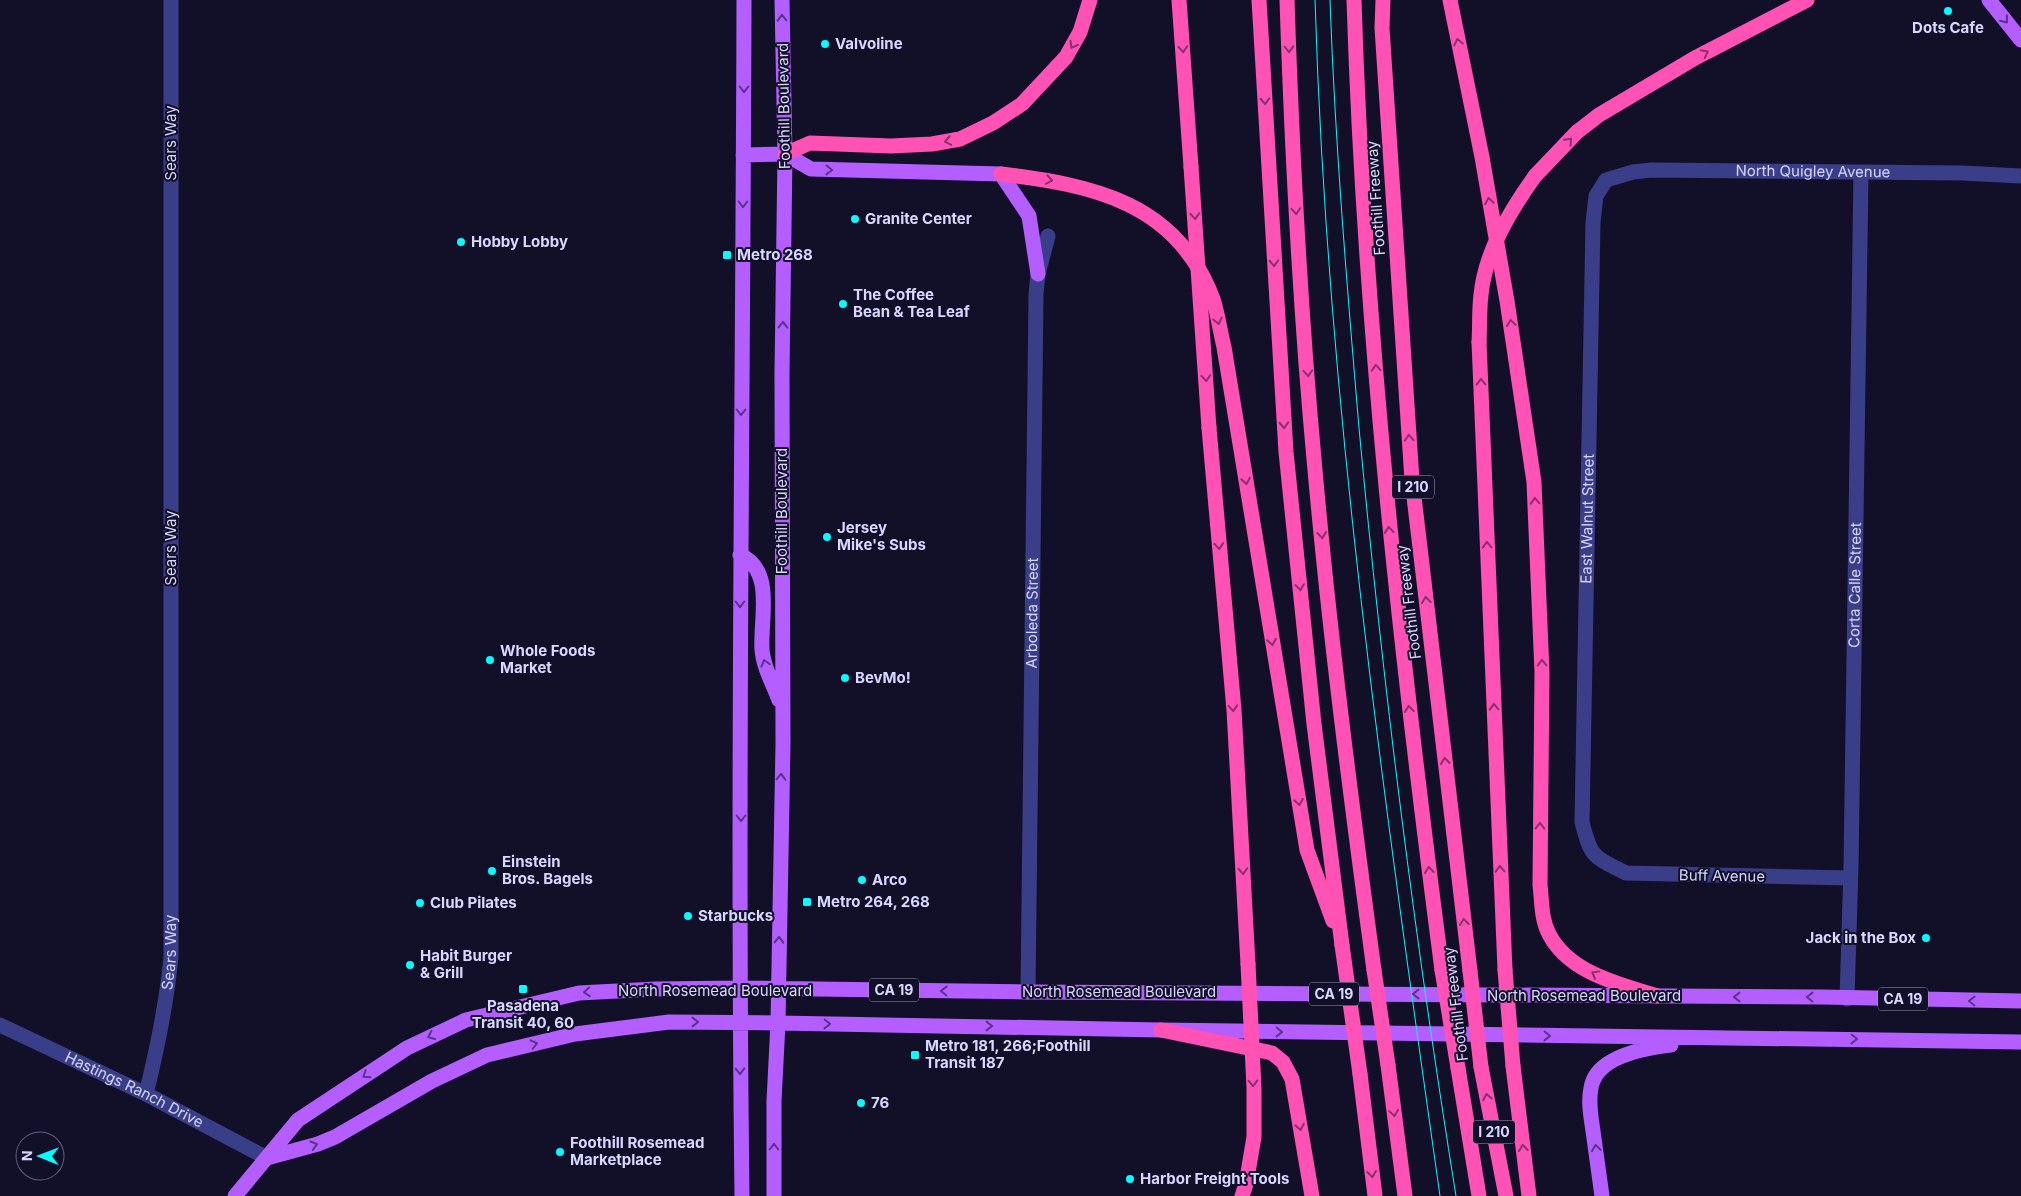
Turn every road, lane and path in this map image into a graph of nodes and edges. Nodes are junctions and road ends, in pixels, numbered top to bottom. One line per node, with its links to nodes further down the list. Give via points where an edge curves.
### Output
1 (172, 0): 39 (street, Sears Way, via 171,958 166,1005)
2 (744, 0): 15 (main road, one-way to 15)
3 (782, 0): 14 (main road, Foothill Boulevard, one-way to 3)
4 (1090, 0): 14 (highway, one-way to 14, via 1080,32 1066,57 1022,104 993,123 960,139 932,144 810,143)
5 (1179, 0): 41 (highway, one-way to 41, bridge, via 1209,428 1234,710 1248,964 1254,1137)
6 (1259, 0): 26 (highway, one-way to 26, via 1286,452 1314,724)
7 (1287, 0): 47 (highway, one-way to 47, bridge, via 1292,148 1314,459 1351,803)
8 (1354, 0): 48 (highway, one-way to 8, bridge, via 1442,970 1390,544 1357,95)
9 (1382, 0): 49 (highway, Foothill Freeway / I 210, one-way to 9, bridge, via 1481,1067 1412,480)
10 (1450, 0): 30 (highway, one-way to 10, via 1609,982 1574,963 1548,934 1542,912 1542,672 1534,482 1482,157)
11 (1807, 0): 50 (highway, one-way to 11, bridge, via 1505,970 1479,342 1481,294 1493,248 1517,202 1535,176 1577,132 1599,115 1695,58)
12 (1989, 0): 13 (main road, one-way to 13)
13 (2021, 40)
14 (785, 154): 15 (main road); 17 (main road, one-way to 17, via 811,169); 23 (main road, Foothill Boulevard, one-way to 14)
15 (743, 155): 22 (main road, one-way to 22)
16 (1861, 173): 18 (street, North Quigley Avenue); 19 (street, North Quigley Avenue, via 1652,170); 25 (street, Corta Calle Street)
17 (1001, 174): 21 (main road, via 1029,216); 26 (highway, one-way to 26, via 1089,188 1143,212 1179,240 1213,299 1227,366 1307,850)
18 (2021, 176)
19 (1606, 180): 24 (street, East Walnut Street, via 1596,196 1593,222 1582,812 1588,846)
20 (1048, 236): 21 (street, Arboleda Street)
21 (1038, 274): 29 (street, Arboleda Street)
22 (740, 555): 23 (main road, one-way to 22, via 762,650 759,571 750,560); 27 (main road, one-way to 27)
23 (782, 708): 28 (main road, Foothill Boulevard, one-way to 23)
24 (1597, 858): 25 (street, Buff Avenue, via 1626,873)
25 (1850, 878): 31 (street, Corta Calle Street)
26 (1342, 945): 46 (highway, one-way to 46, bridge)
27 (740, 988): 28 (main road, North Rosemead Boulevard / CA 19); 33 (main road); 40 (main road, North Rosemead Boulevard, one-way to 40, via 579,993 466,1020 407,1048 298,1120)
28 (779, 988): 29 (main road, North Rosemead Boulevard / CA 19, one-way to 28); 34 (main road, Foothill Boulevard)
29 (1028, 992): 30 (main road, North Rosemead Boulevard / CA 19, one-way to 29)
30 (1657, 996): 31 (main road, North Rosemead Boulevard / CA 19, one-way to 30)
31 (1847, 999): 32 (main road, North Rosemead Boulevard / CA 19, one-way to 31)
32 (2021, 1001)
33 (740, 1022): 34 (main road, North Rosemead Boulevard); 40 (main road, North Rosemead Boulevard, one-way to 33, via 336,1137 432,1081 487,1055 575,1034 669,1022); 43 (main road, one-way to 43)
34 (778, 1022): 36 (main road, North Rosemead Boulevard, one-way to 36); 44 (main road, Foothill Boulevard, one-way to 34)
35 (0, 1025): 39 (street, Hastings Ranch Drive)
36 (1161, 1030): 37 (main road, North Rosemead Boulevard, one-way to 37); 45 (highway, one-way to 45, via 1272,1053 1283,1062 1292,1079)
37 (1736, 1039): 38 (main road, North Rosemead Boulevard, one-way to 38); 51 (main road, one-way to 37, via 1590,1109 1591,1087 1603,1067 1637,1050)
38 (2021, 1042)
39 (146, 1094): 40 (street, Hastings Ranch Drive)
40 (267, 1158): 42 (main road, North Rosemead Boulevard)
41 (1244, 1190)
42 (235, 1196)
43 (742, 1196)
44 (774, 1196)
45 (1312, 1196)
46 (1375, 1196)
47 (1405, 1196)
48 (1478, 1196)
49 (1506, 1196)
50 (1529, 1196)
51 (1602, 1196)

